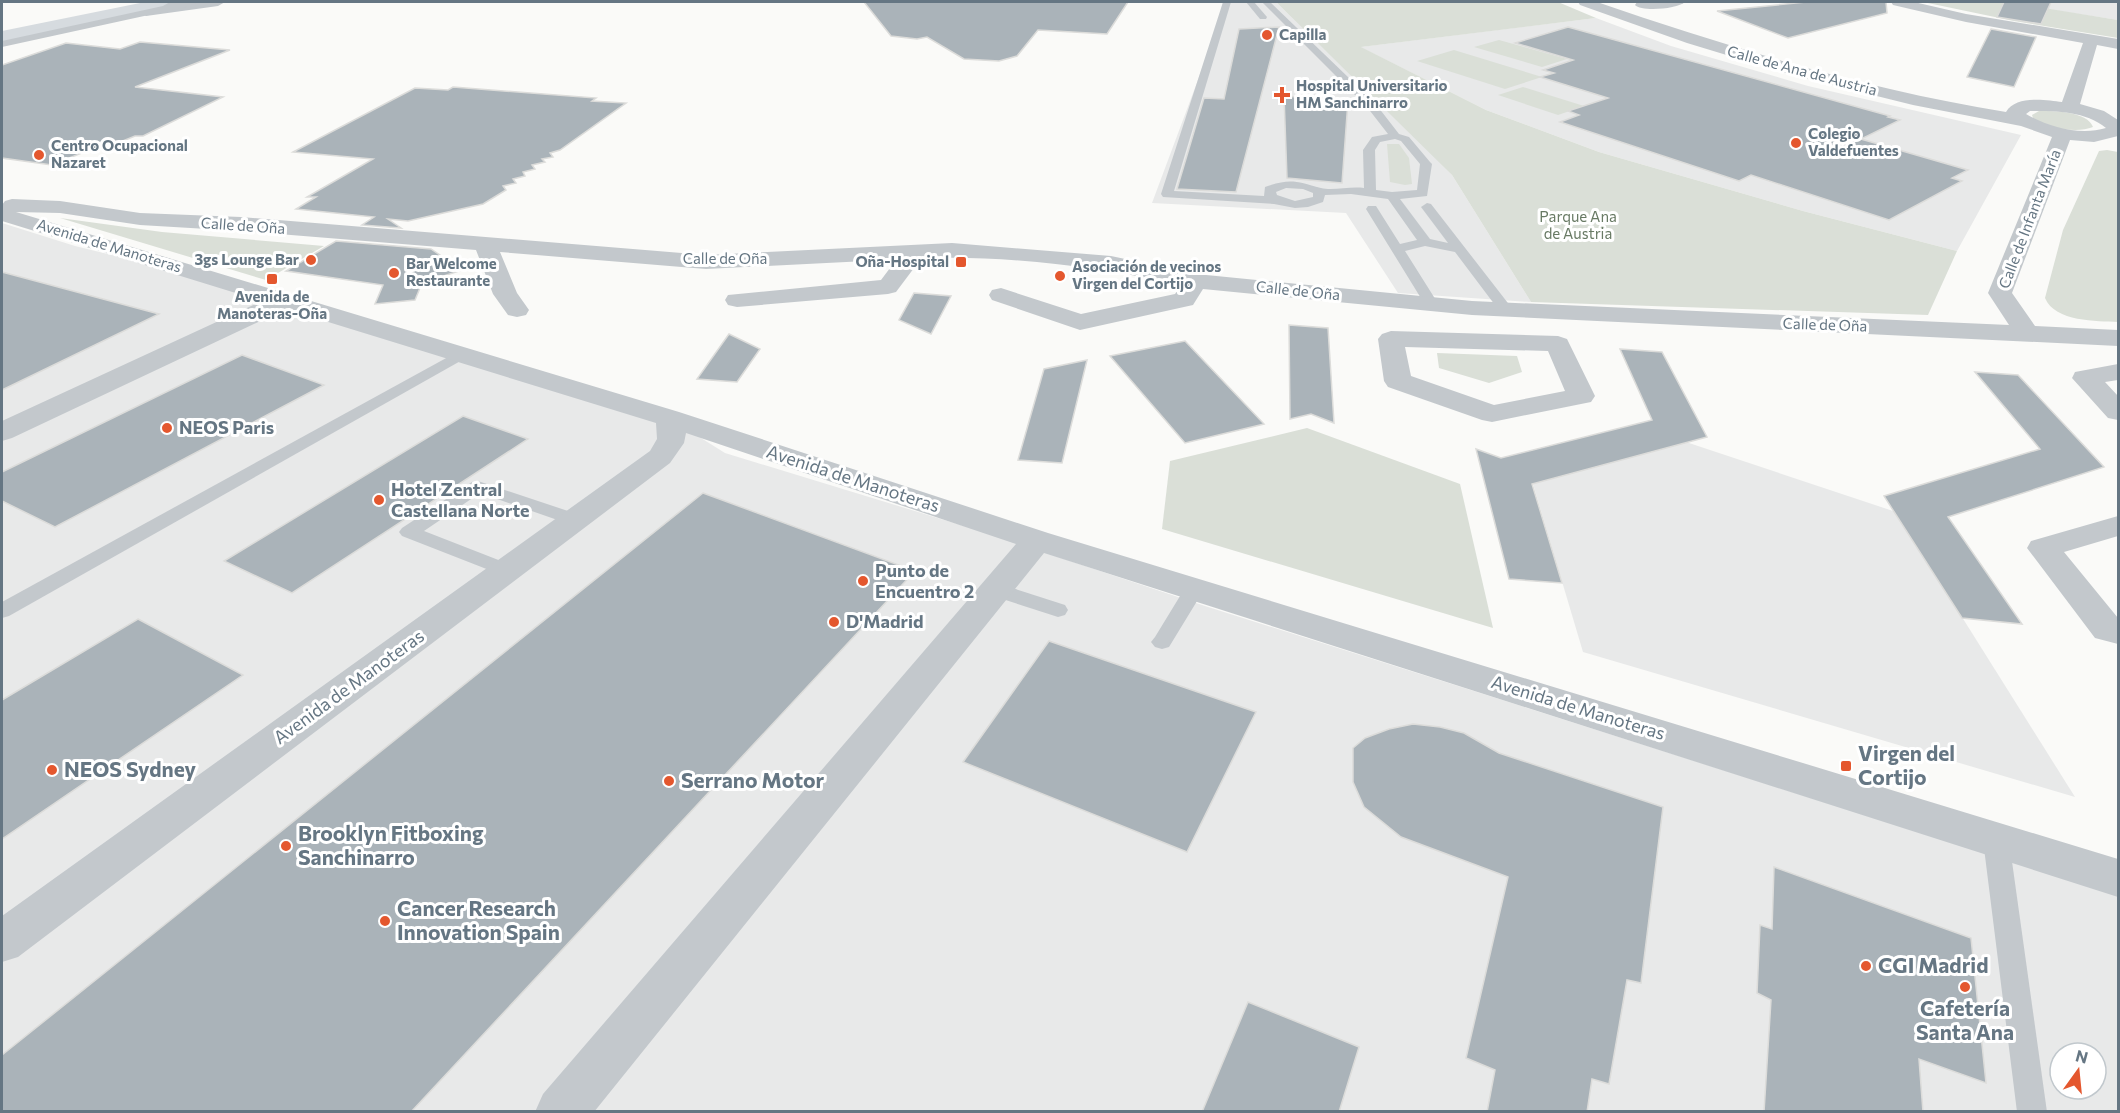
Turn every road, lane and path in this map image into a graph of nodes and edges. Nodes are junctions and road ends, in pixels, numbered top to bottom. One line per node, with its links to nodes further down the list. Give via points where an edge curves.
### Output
1 (107, 2): 14 (highway)
2 (165, 2): 12 (highway)
3 (190, 2): 12 (street)
4 (218, 2): 12 (street, via 152,12)
5 (1227, 2): 29 (lane, via 1167,194)
6 (1250, 2): 13 (lane)
7 (1266, 2): 25 (lane, via 1371,105)
8 (1585, 2): 22 (street, Calle de Ana de Austria, via 1794,71 1918,101)
9 (1678, 2): 11 (street)
10 (1898, 2): 16 (street)
11 (1637, 3): 19 (street, Calle de Ana de Austria, via 1751,42)
12 (138, 9): 15 (highway); 17 (street)
13 (1263, 17)
14 (2, 24)
15 (2, 36)
16 (2091, 40): 18 (street); 21 (street)
17 (2, 42)
18 (2118, 44)
19 (1846, 67)
20 (1926, 86): 22 (street)
21 (2070, 109): 22 (street); 23 (street)
22 (2026, 114): 24 (street)
23 (2110, 129): 24 (street)
24 (2063, 133): 47 (street, Calle de Infanta María, via 2000,293)
25 (1395, 136): 27 (lane, via 1376,139 1369,150); 28 (lane, via 1404,139 1426,164 1423,193)
26 (1319, 192): 27 (lane); 29 (lane, via 1319,199 1308,204); 29 (lane, via 1301,185 1278,185 1268,194)
27 (1370, 192): 28 (lane)
28 (1392, 196): 33 (lane)
29 (1275, 200)
30 (7, 206): 34 (street, Calle de Oña, via 60,207 140,219 247,220); 40 (street, Avenida de Manoteras, via 51,229)
31 (1427, 207): 36 (lane)
32 (1372, 209): 35 (lane)
33 (1425, 242): 35 (lane); 36 (lane)
34 (485, 244): 37 (street, Calle de Oña, via 706,262); 44 (street, via 505,294)
35 (1398, 248): 43 (lane)
36 (1459, 249): 45 (lane)
37 (894, 253): 38 (street, Calle de Oña, via 952,250 1111,263); 41 (street, via 902,268 888,287)
38 (1196, 280): 39 (street, via 1184,300 1080,322); 42 (street, Calle de Oña)
39 (1001, 295)
40 (285, 300): 51 (street, Avenida de Manoteras); 55 (street)
41 (736, 300)
42 (1400, 301): 43 (street, Calle de Oña); 49 (street)
43 (1432, 305): 45 (street, Calle de Oña)
44 (517, 310)
45 (1506, 310): 46 (street, Calle de Oña)
46 (1532, 311): 47 (street, Calle de Oña); 50 (street)
47 (2027, 334): 48 (street, Calle de Oña)
48 (2118, 338)
49 (1412, 339): 50 (street); 50 (street, via 1391,339 1398,381 1491,414 1581,396 1558,344)
50 (1539, 343)
51 (459, 356): 54 (street, Avenida de Manoteras); 64 (lane)
52 (2118, 372): 53 (street, via 2085,378)
53 (2118, 412)
54 (669, 418): 56 (street, Avenida de Manoteras); 57 (street, Avenida de Manoteras, via 672,443)
55 (2, 432)
56 (731, 438): 57 (street, via 686,444); 60 (street, Avenida de Manoteras)
57 (660, 457): 58 (street, Avenida de Manoteras)
58 (576, 520): 61 (street, Avenida de Manoteras); 61 (lane, via 478,486 409,532)
59 (2118, 526): 66 (street, via 2043,548 2108,629)
60 (1037, 540): 62 (street, Avenida de Manoteras); 63 (street)
61 (507, 571): 70 (street, Avenida de Manoteras)
62 (1195, 588): 67 (lane); 68 (street, Avenida de Manoteras)
63 (997, 590): 65 (lane); 71 (street)
64 (2, 610)
65 (1058, 610)
66 (2118, 632)
67 (1162, 642)
68 (1996, 840): 69 (street, Avenida de Manoteras); 72 (lane)
69 (2118, 878)
70 (2, 942)
71 (561, 1112)
72 (2032, 1112)

